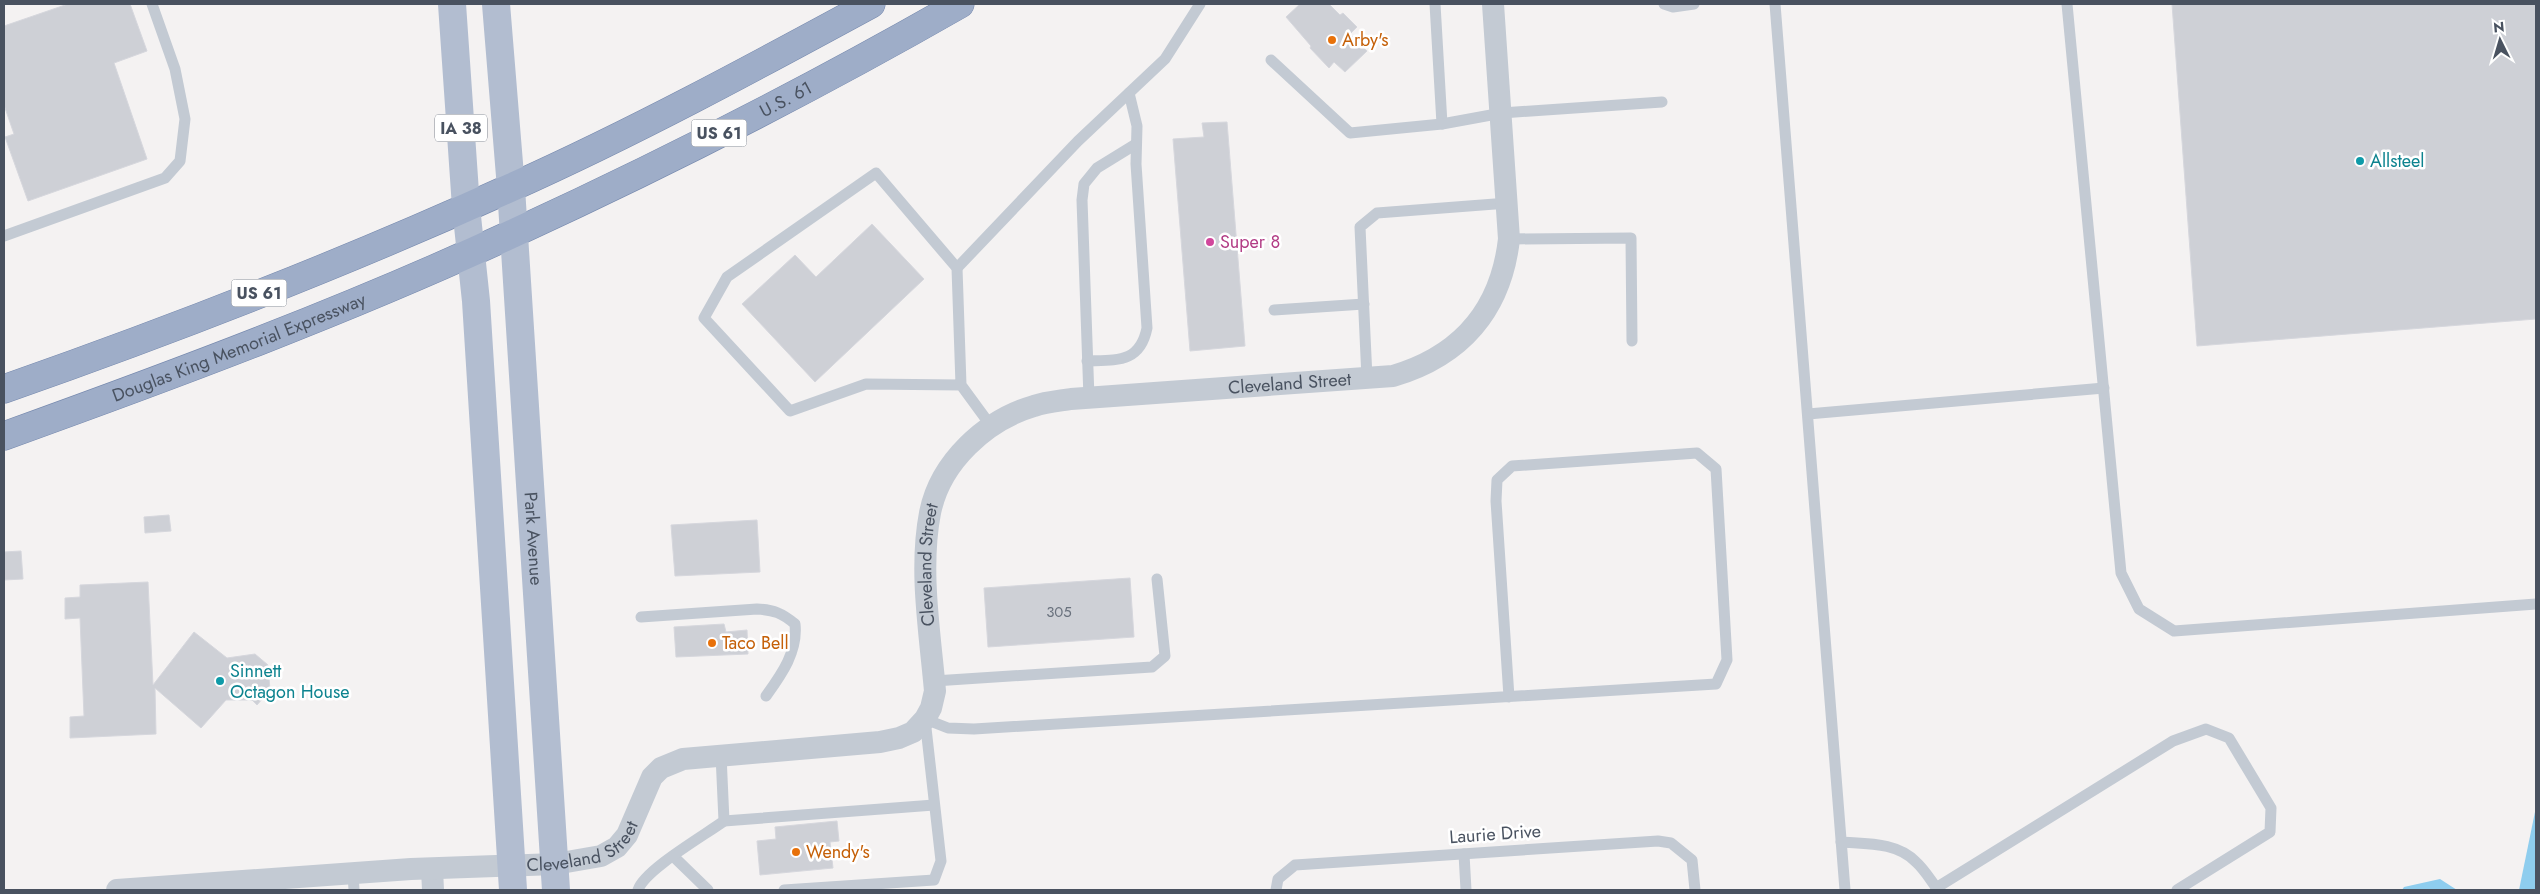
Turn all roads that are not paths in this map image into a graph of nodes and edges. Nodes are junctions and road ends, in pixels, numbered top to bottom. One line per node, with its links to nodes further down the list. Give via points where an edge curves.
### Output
1 (152, 4): 23 (lane, via 175,68 185,118 180,161 165,178)
2 (452, 4): 21 (main road, IA 38)
3 (496, 4): 19 (main road, IA 38)
4 (871, 4): 19 (highway, US 61, via 642,124)
5 (960, 4): 22 (highway, U.S. 61 / US 61, via 656,166)
6 (1200, 4): 14 (lane, via 1165,59)
7 (1435, 4): 17 (lane)
8 (1493, 4): 16 (street, Cleveland Street)
9 (1664, 4): 10 (lane, via 1672,7)
10 (1694, 4)
11 (1775, 4): 36 (lane)
12 (2067, 4): 33 (lane)
13 (1271, 60): 17 (lane, via 1350,134)
14 (1130, 92): 18 (lane, via 1137,126); 26 (lane, via 1078,141)
15 (1662, 102): 16 (lane)
16 (1502, 113): 17 (lane); 20 (street, Cleveland Street)
17 (1442, 124)
18 (1136, 144): 30 (lane, via 1097,168 1084,184); 30 (lane, via 1147,328 1144,342 1123,360)
19 (511, 188): 21 (highway, US 61); 22 (main road, Park Avenue)
20 (1508, 203): 24 (street, Cleveland Street); 27 (lane, via 1377,213 1360,227)
21 (466, 207): 25 (main road, IA 38); 34 (highway, US 61, via 241,300)
22 (513, 234): 25 (highway, U.S. 61 / US 61); 52 (main road, Park Avenue)
23 (4, 236)
24 (1509, 239): 29 (lane, via 1631,238); 31 (street, Cleveland Street, via 1506,263 1497,290 1470,332 1440,356 1418,368 1393,376)
25 (472, 251): 38 (highway, Douglas King Memorial Expressway / US 61, via 268,337); 53 (main road)
26 (957, 268): 32 (lane); 32 (lane, via 876,173 727,277 704,318 790,411 866,384)
27 (1364, 304): 28 (lane); 31 (lane)
28 (1274, 310)
29 (1632, 340)
30 (1087, 361): 35 (lane)
31 (1368, 378): 35 (street, Cleveland Street)
32 (961, 385): 37 (lane)
33 (2104, 388): 36 (lane); 40 (lane, via 2121,573 2139,609 2174,631)
34 (4, 389)
35 (1089, 398): 37 (street, Cleveland Street, via 1035,406)
36 (1808, 414): 49 (lane)
37 (991, 426): 42 (street, Cleveland Street, via 973,441 944,477 930,511 926,550)
38 (4, 436)
39 (1156, 578): 42 (lane, via 1165,656 1152,667)
40 (2536, 604)
41 (640, 617): 43 (lane, via 758,609 775,610 784,615 795,624 792,651)
42 (934, 682): 45 (street, Cleveland Street, via 932,708)
43 (766, 696)
44 (1509, 697): 44 (lane, via 1497,480 1512,466 1697,453 1716,469 1727,660 1716,684); 45 (lane, via 974,729 948,728)
45 (925, 719): 46 (street, Cleveland Street, via 913,732 880,742); 47 (lane)
46 (721, 755): 48 (lane); 52 (street, Cleveland Street, via 683,759 661,768 647,786 627,835 617,847 601,856)
47 (934, 805): 48 (lane); 61 (lane, via 941,861 934,880)
48 (724, 821): 51 (lane)
49 (1841, 842): 56 (lane, via 1886,846 1904,852); 65 (lane)
50 (1464, 854): 62 (lane, Laurie Drive, via 1294,865 1278,878); 63 (lane); 64 (lane, Laurie Drive, via 1658,841 1671,843 1692,860)
51 (673, 856): 59 (lane, via 640,882); 60 (lane)
52 (554, 864): 53 (street, Cleveland Street); 58 (main road, Park Avenue)
53 (512, 878): 54 (street, Cleveland Street)
54 (432, 880): 55 (street, Cleveland Street)
55 (354, 882): 57 (street, Cleveland Street)
56 (1937, 889): 66 (lane, via 2173,741 2206,729 2229,738 2270,808 2270,832)
57 (117, 890)
58 (556, 890)
59 (638, 890)
60 (708, 890)
61 (784, 890)
62 (1276, 890)
63 (1466, 890)
64 (1694, 890)
65 (1845, 890)
66 (2176, 890)

